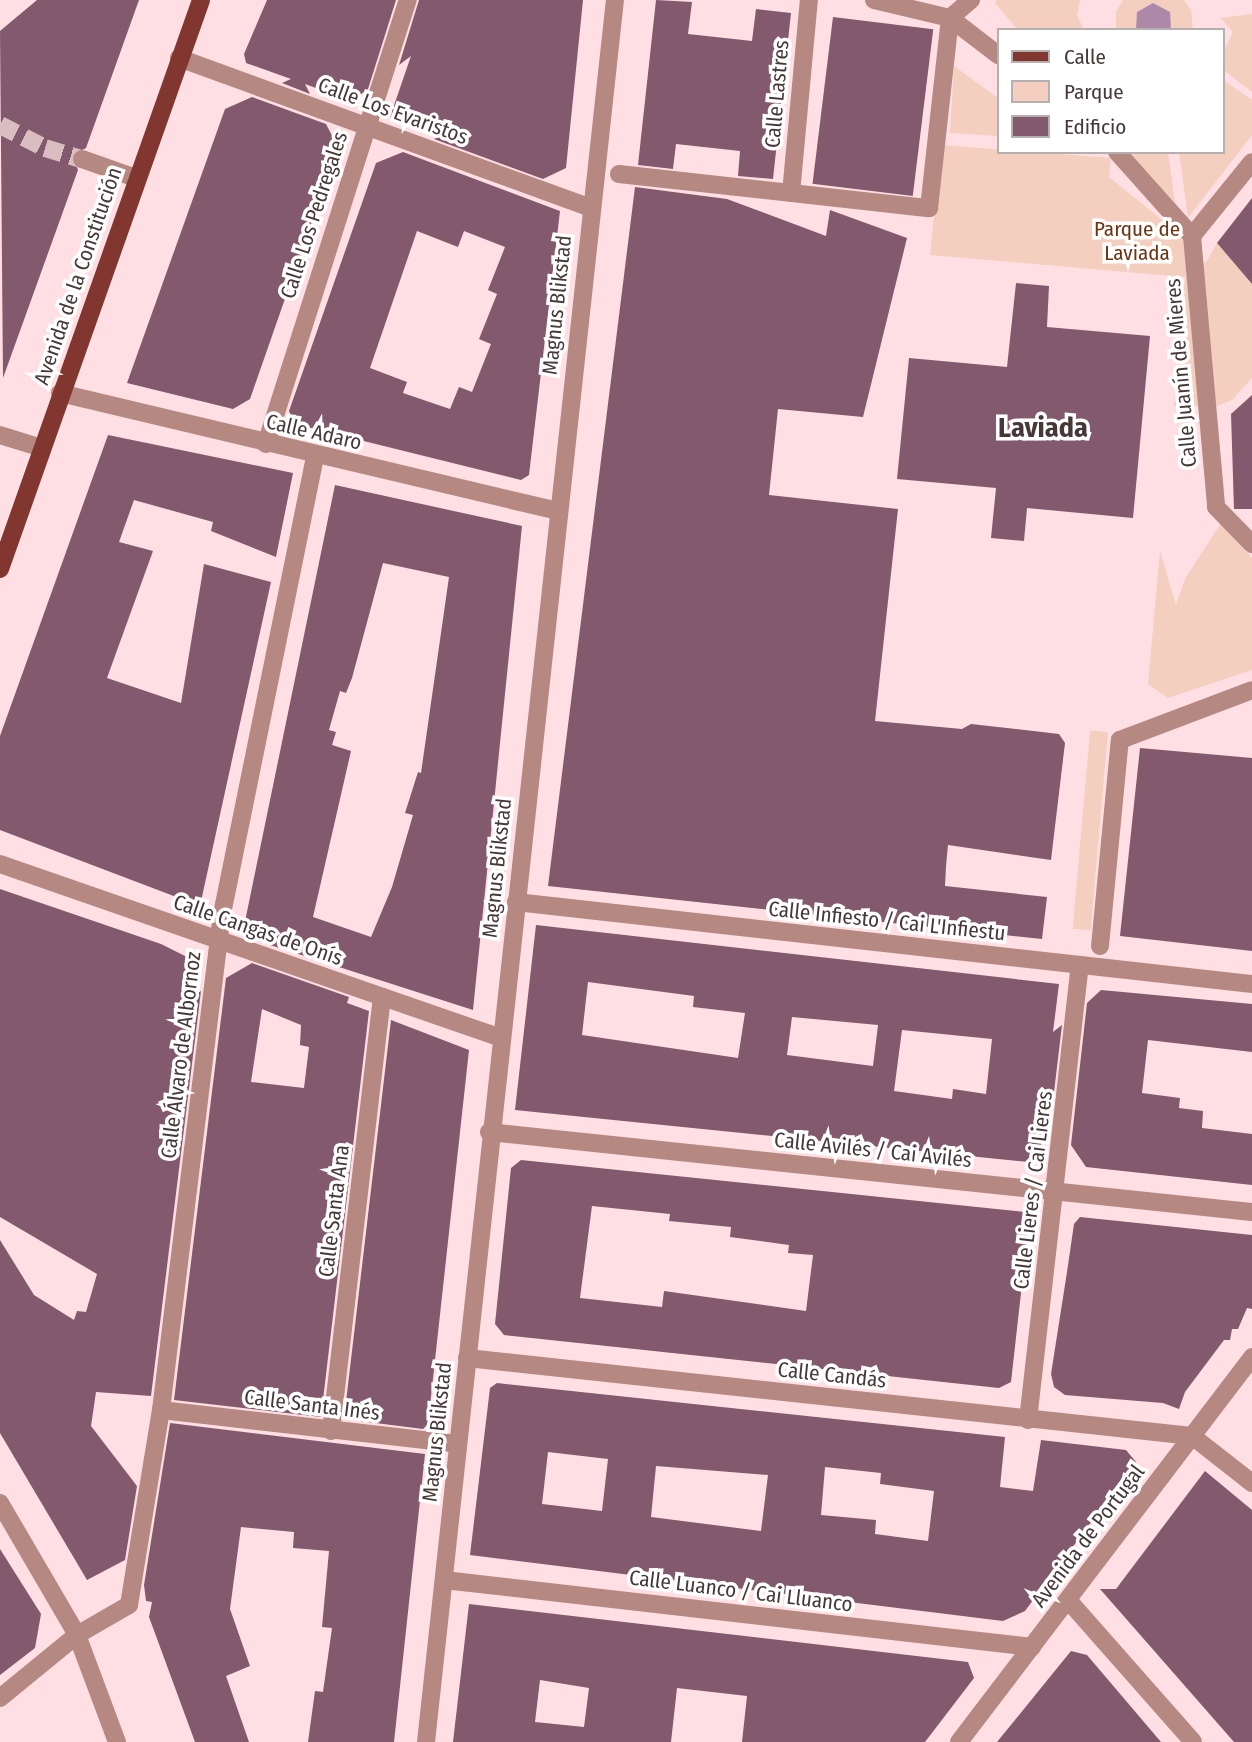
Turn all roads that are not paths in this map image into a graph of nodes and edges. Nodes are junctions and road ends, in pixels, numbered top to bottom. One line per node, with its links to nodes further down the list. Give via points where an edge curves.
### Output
1 (201, 0): 9 (main road, Avenida de la Constitución)
2 (408, 0): 10 (street, Calle Los Pedregales)
3 (615, 0): 17 (street, Magnus Blikstad)
4 (809, 0): 16 (street, Calle Lastres)
5 (874, 0): 7 (street)
6 (971, 0): 7 (street)
7 (950, 18): 8 (street); 16 (street, via 929,208)
8 (996, 53)
9 (179, 58): 10 (street, Calle Los Evaristos); 15 (main road, Avenida de la Constitución)
10 (367, 126): 17 (street, Calle Los Evaristos); 21 (street, Calle Los Pedregales)
11 (1119, 154): 18 (street)
12 (82, 159): 15 (street)
13 (1252, 162): 18 (street)
14 (619, 174): 16 (street)
15 (136, 178): 19 (main road, Avenida de la Constitución)
16 (791, 193)
17 (591, 208): 24 (street, Magnus Blikstad)
18 (1192, 236): 25 (street, Calle Juanín de Mieres, via 1216,507)
19 (60, 393): 21 (street, Calle Adaro); 22 (main road, Avenida de la Constitución)
20 (0, 435): 22 (street)
21 (266, 444): 23 (street, Calle Adaro)
22 (42, 448): 26 (main road, Avenida de la Constitución)
23 (315, 456): 24 (street, Calle Adaro); 30 (street, Calle Álvaro de Albornoz)
24 (558, 511): 29 (street, Magnus Blikstad)
25 (1252, 544)
26 (0, 569)
27 (1252, 690): 31 (street, via 1120,740)
28 (0, 864): 30 (street, Calle Cangas de Onís)
29 (516, 902): 32 (street, Calle Infiesto / Cai L'Infiestu); 35 (street, Magnus Blikstad)
30 (218, 941): 34 (street, Calle Cangas de Onís); 41 (street, Calle Álvaro de Albornoz)
31 (1100, 946)
32 (1080, 965): 33 (street, Calle Infiesto / Cai L'Infiestu); 37 (street, Calle Lieres / Cai Lieres)
33 (1252, 984)
34 (382, 997): 35 (street, Calle Cangas de Onís); 43 (street, Calle Santa Ana)
35 (500, 1038): 36 (street, Magnus Blikstad)
36 (489, 1132): 37 (street, Calle Avilés / Cai Avilés); 40 (street, Magnus Blikstad)
37 (1057, 1192): 38 (street, Calle Avilés / Cai Avilés); 42 (street, Calle Lieres / Cai Lieres)
38 (1252, 1212)
39 (1252, 1357): 44 (street, Avenida de Portugal)
40 (467, 1359): 42 (street, Calle Candás); 45 (street, Magnus Blikstad)
41 (161, 1410): 43 (street, Calle Santa Inés); 50 (street, Calle Álvaro de Albornoz, via 129,1605)
42 (1028, 1420): 44 (street, Calle Candás)
43 (331, 1431): 45 (street, Calle Santa Inés)
44 (1192, 1437): 46 (street); 49 (street, Avenida de Portugal)
45 (458, 1444): 48 (street, Magnus Blikstad)
46 (1252, 1483)
47 (0, 1503): 50 (street)
48 (444, 1580): 51 (street, Calle Luanco / Cai Lluanco); 54 (street, Magnus Blikstad)
49 (1068, 1600): 51 (street, Avenida de Portugal); 56 (street)
50 (77, 1635): 52 (street); 53 (street)
51 (1032, 1647): 55 (street, Avenida de Portugal)
52 (0, 1698)
53 (117, 1742)
54 (426, 1742)
55 (959, 1742)
56 (1193, 1742)

